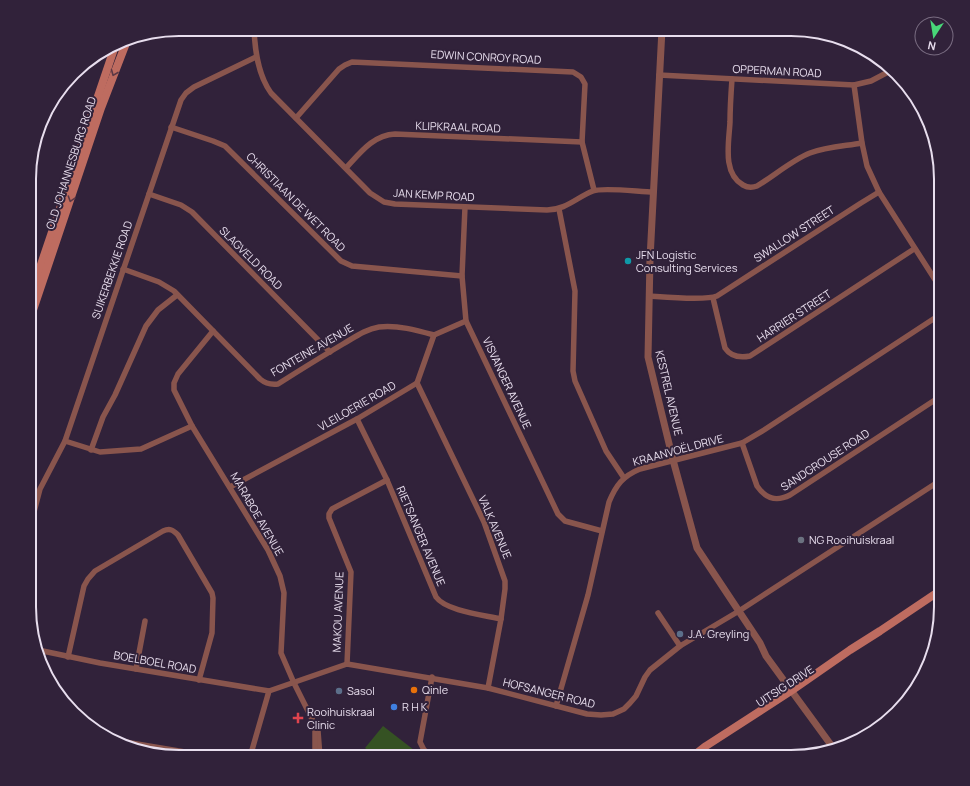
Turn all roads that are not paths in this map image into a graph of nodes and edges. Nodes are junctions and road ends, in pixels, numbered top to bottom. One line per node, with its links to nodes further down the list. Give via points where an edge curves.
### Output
1 (254, 36): 5 (street, JAN KEMP ROAD)
2 (662, 36): 7 (street, KESTREL AVENUE)
3 (125, 47): 31 (main road, OLD JOHANNESBURG ROAD, one-way to 31, via 101,108)
4 (113, 52): 21 (main road, OLD JOHANNESBURG ROAD)
5 (256, 57): 10 (street, JAN KEMP ROAD, via 268,89); 11 (street, SUIKERBEKKIE ROAD, via 188,91 180,102)
6 (887, 73): 9 (street, OPPERMAN ROAD)
7 (659, 75): 8 (street, OPPERMAN ROAD); 16 (street, KESTREL AVENUE)
8 (732, 79): 9 (street, OPPERMAN ROAD); 13 (street, via 729,160 733,177 745,186 757,186 812,152)
9 (854, 85): 13 (street)
10 (296, 118): 12 (street, EDWIN CONROY ROAD, via 335,73 352,62 570,71 579,74 585,84); 14 (street, JAN KEMP ROAD)
11 (171, 127): 18 (street, SUIKERBEKKIE ROAD); 25 (street, CHRISTIAAN DE WET ROAD, via 213,141 230,150 338,259 345,263 352,266)
12 (582, 142): 14 (street, KLIPKRAAL ROAD, via 395,134 374,140); 15 (street, EDWIN CONROY ROAD)
13 (862, 143): 17 (street, via 867,166)
14 (346, 168): 19 (street, JAN KEMP ROAD, via 370,193 384,202)
15 (594, 190): 16 (street); 20 (street, JAN KEMP ROAD)
16 (653, 192): 29 (street, KESTREL AVENUE)
17 (879, 192): 22 (street); 30 (street, SWALLOW STREET)
18 (149, 194): 23 (street, SUIKERBEKKIE ROAD); 36 (street, SLAGVELD ROAD, via 181,205 192,212)
19 (465, 206): 20 (street, JAN KEMP ROAD); 25 (street, VISVANGER AVENUE)
20 (559, 209): 45 (street, via 575,291 575,381 606,451)
21 (52, 231): 24 (main road); 26 (main road, OLD JOHANNESBURG ROAD)
22 (914, 249): 27 (street); 30 (street, HARRIER STREET, via 750,356 736,356 725,348)
23 (123, 269): 28 (street, FONTEINE AVENUE, via 166,285); 41 (street, SUIKERBEKKIE ROAD)
24 (36, 272)
25 (462, 276): 33 (street, VISVANGER AVENUE)
26 (36, 279)
27 (934, 279)
28 (177, 295): 34 (street, FONTEINE AVENUE); 43 (street, via 158,310 146,326 103,417)
29 (649, 296): 30 (street); 44 (street, KESTREL AVENUE, via 648,357)
30 (713, 298)
31 (36, 301)
32 (934, 319): 42 (street, KRAANVOËL DRIVE)
33 (466, 321): 35 (street); 50 (street, VISVANGER AVENUE, via 558,514 565,521)
34 (213, 331): 36 (street, FONTEINE AVENUE, via 260,379 272,385 278,384); 40 (street, MARABOE AVENUE, via 178,374 174,383 174,390)
35 (434, 335): 36 (street, FONTEINE AVENUE, via 410,328 380,327 360,334); 37 (street)
36 (330, 352)
37 (417, 383): 39 (street, VLEILOERIE ROAD); 54 (street, VALK AVENUE, via 484,522 504,577)
38 (934, 401): 42 (street, SANDGROUSE ROAD, via 783,499 772,498 757,486)
39 (357, 419): 46 (street, RIETSANGER AVENUE); 48 (street, VLEILOERIE ROAD)
40 (192, 426): 43 (street, via 141,449 105,453); 48 (street, MARABOE AVENUE)
41 (64, 441): 43 (street); 49 (street, SUIKERBEKKIE ROAD, via 40,489)
42 (742, 443): 44 (street, KRAANVOËL DRIVE)
43 (91, 450)
44 (673, 460): 45 (street, KRAANVOËL DRIVE, via 640,469); 52 (street, KESTREL AVENUE, via 698,550)
45 (624, 478): 50 (street, KRAANVOËL DRIVE, via 614,489)
46 (387, 480): 54 (street, RIETSANGER AVENUE, via 434,595 450,608); 59 (street, MAKOU AVENUE, via 332,509 329,514 351,572)
47 (934, 485): 52 (street, HOFSANGER ROAD)
48 (230, 487): 63 (street, MARABOE AVENUE, via 268,550 280,576 284,593 281,650)
49 (36, 504)
50 (602, 531): 67 (street, KRAANVOËL DRIVE, via 588,595)
51 (934, 595): 66 (main road, UITSIG DRIVE, via 880,631 850,656)
52 (739, 611): 56 (street, HOFSANGER ROAD); 66 (street, KESTREL AVENUE, via 760,642 766,656)
53 (658, 613): 56 (street)
54 (501, 619): 64 (street, VALK AVENUE)
55 (145, 621): 60 (street)
56 (680, 646): 67 (street, HOFSANGER ROAD, via 650,670 636,696 624,709 613,714 601,715)
57 (43, 651): 58 (street, BOELBOEL ROAD)
58 (68, 657): 60 (street, BOELBOEL ROAD); 62 (street, via 84,586 88,579 95,571 168,529 178,534 212,595 212,633)
59 (346, 664): 61 (street, HOFSANGER ROAD); 63 (street, HOFSANGER ROAD)
60 (136, 669): 62 (street, BOELBOEL ROAD)
61 (432, 677): 64 (street, HOFSANGER ROAD); 75 (street, via 420,742)
62 (199, 680): 65 (street, BOELBOEL ROAD)
63 (294, 683): 65 (street, HOFSANGER ROAD); 68 (street, MARABOE AVENUE)
64 (488, 688): 67 (street, HOFSANGER ROAD)
65 (269, 691): 72 (street)
66 (794, 692): 69 (street, KESTREL AVENUE); 76 (main road, UITSIG DRIVE)
67 (556, 706)
68 (315, 724): 73 (street, MARABOE AVENUE); 74 (street, MARABOE AVENUE, via 319,733)
69 (831, 744)
70 (141, 745): 71 (street)
71 (173, 750)
72 (252, 750)
73 (315, 750)
74 (320, 750)
75 (424, 750)
76 (707, 750)

